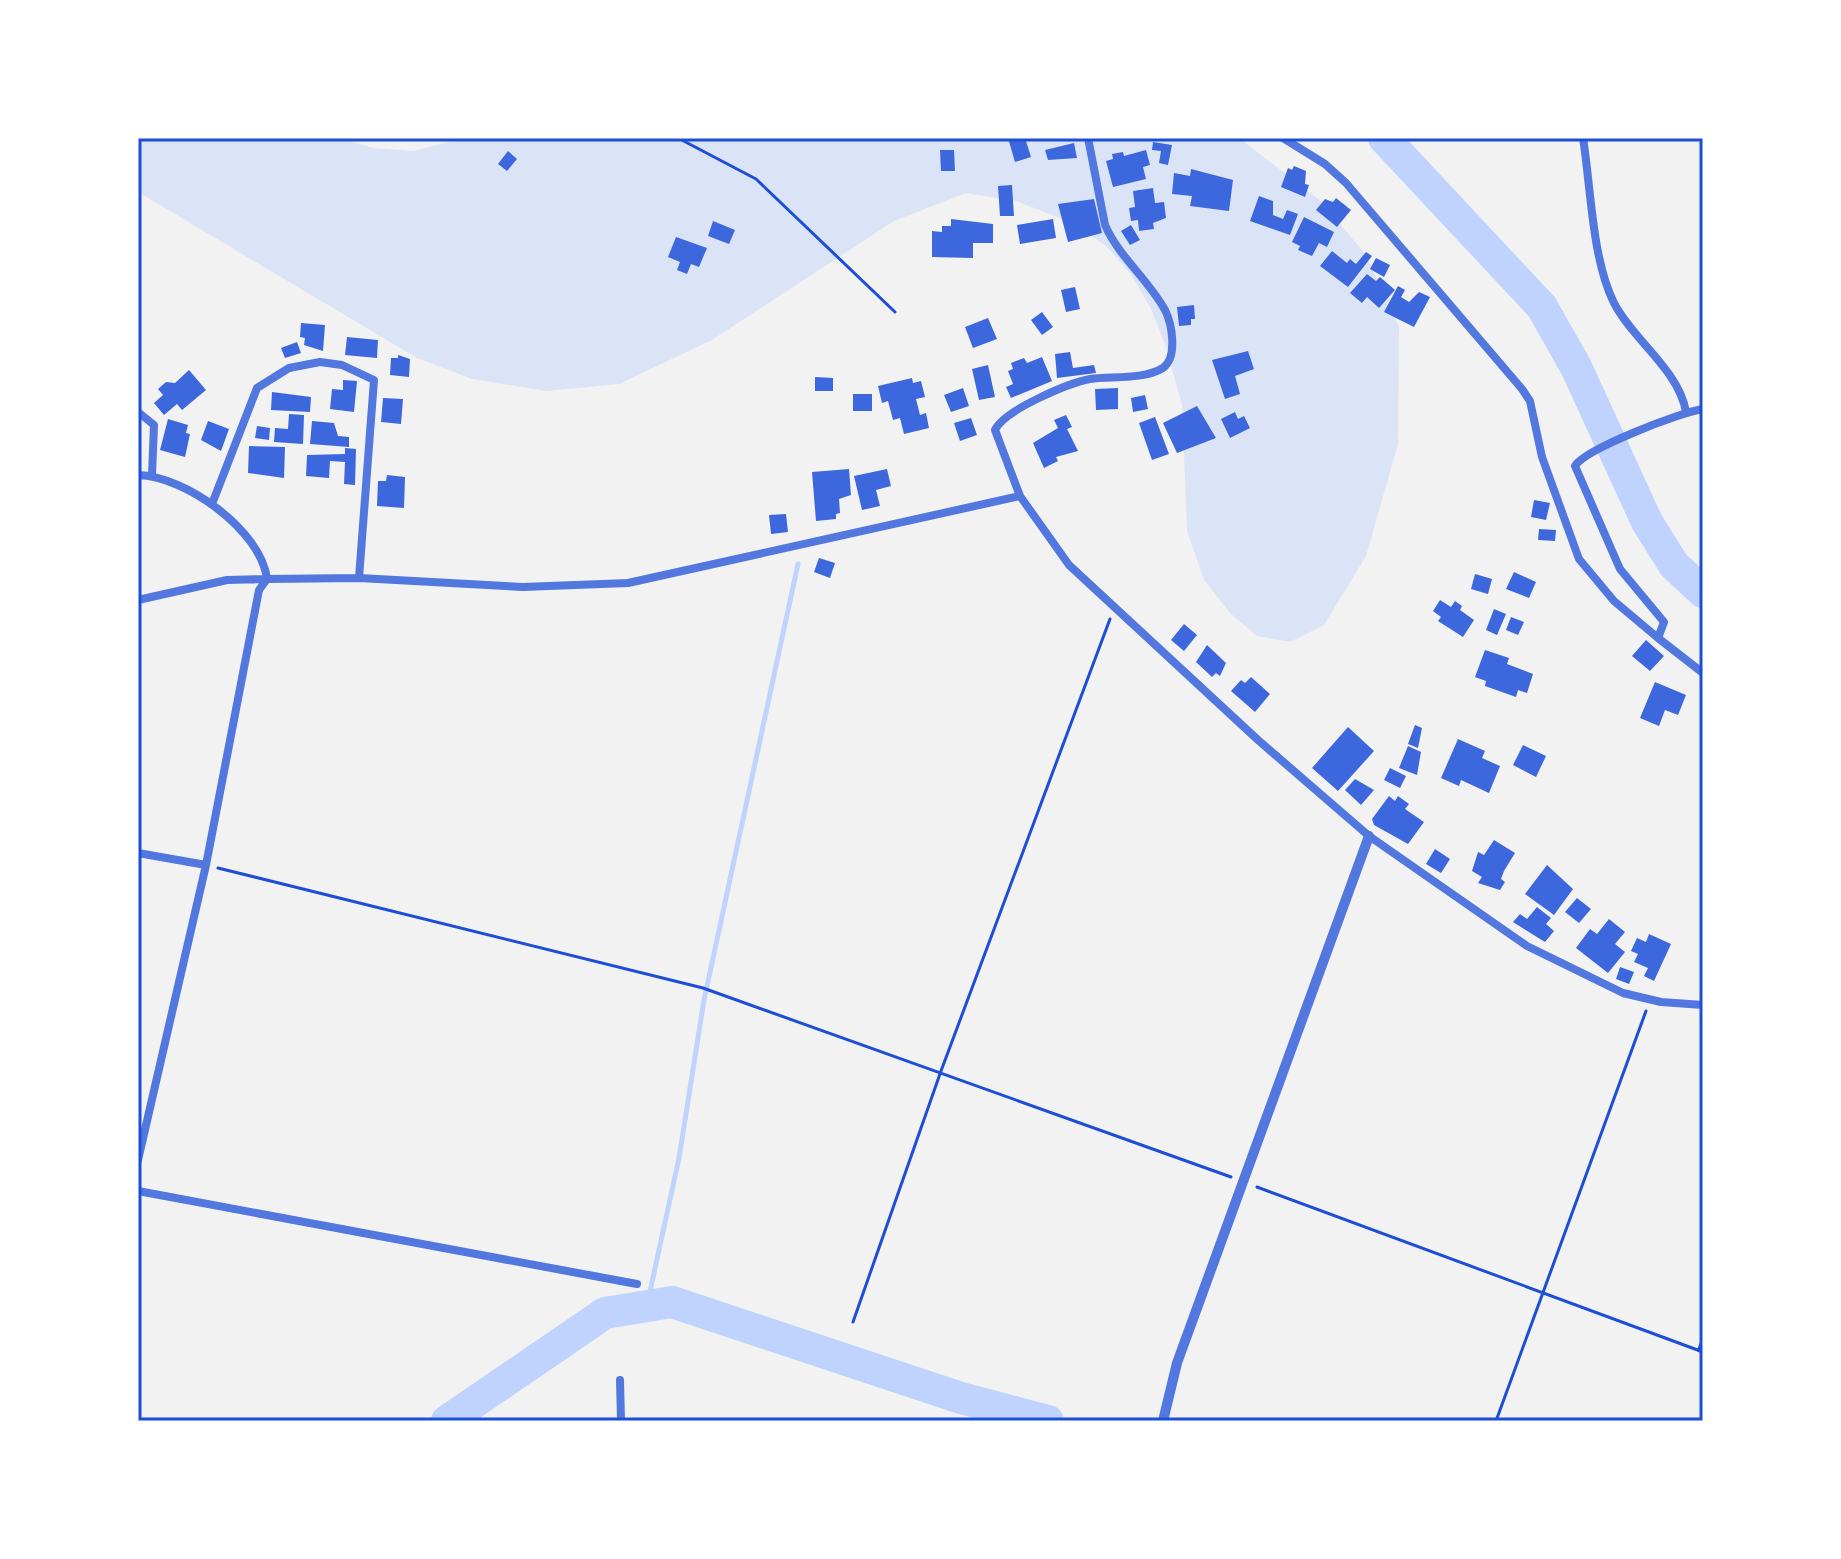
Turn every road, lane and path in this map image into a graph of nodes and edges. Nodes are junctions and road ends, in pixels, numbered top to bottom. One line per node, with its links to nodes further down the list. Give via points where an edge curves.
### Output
1 (678, 138): 5 (path, via 756,179)
2 (1088, 138): 11 (street, via 1105,225 1166,313 1172,329 1170,357 1149,373 1074,384 998,422 995,430)
3 (1583, 138): 8 (street, via 1607,287 1622,316 1680,392)
4 (1289, 139): 17 (street, via 1346,183 1522,389 1579,559 1614,601)
5 (895, 312)
6 (1703, 409): 8 (street)
7 (138, 412): 10 (street, via 154,425)
8 (1686, 412): 17 (street, via 1582,457 1575,466 1620,569 1664,622)
9 (138, 475): 10 (street)
10 (152, 475): 12 (street)
11 (1020, 496): 13 (street, via 628,583 523,587); 16 (street, via 1069,565)
12 (212, 504): 13 (street, via 257,388 289,368 320,362 342,365 374,380); 14 (street, via 254,545)
13 (359, 578): 14 (street)
14 (267, 579): 15 (street, via 227,580); 21 (street, via 259,590)
15 (138, 600)
16 (1116, 607): 19 (street); 24 (path)
17 (1658, 638): 18 (street)
18 (1703, 673)
19 (1369, 836): 22 (street, via 1527,946 1611,988); 26 (street)
20 (138, 853): 21 (street)
21 (206, 865): 24 (path, via 703,988); 25 (street)
22 (1650, 1000): 23 (street); 29 (path)
23 (1703, 1005)
24 (941, 1071): 26 (path); 30 (path)
25 (138, 1160)
26 (1243, 1182): 29 (path); 35 (street, via 1177,1363)
27 (138, 1191): 28 (street)
28 (637, 1284)
29 (1543, 1291): 32 (path); 36 (path)
30 (853, 1322)
31 (1703, 1338): 32 (path)
32 (1701, 1351)
33 (620, 1380): 34 (street)
34 (621, 1421)
35 (1163, 1421)
36 (1496, 1421)

